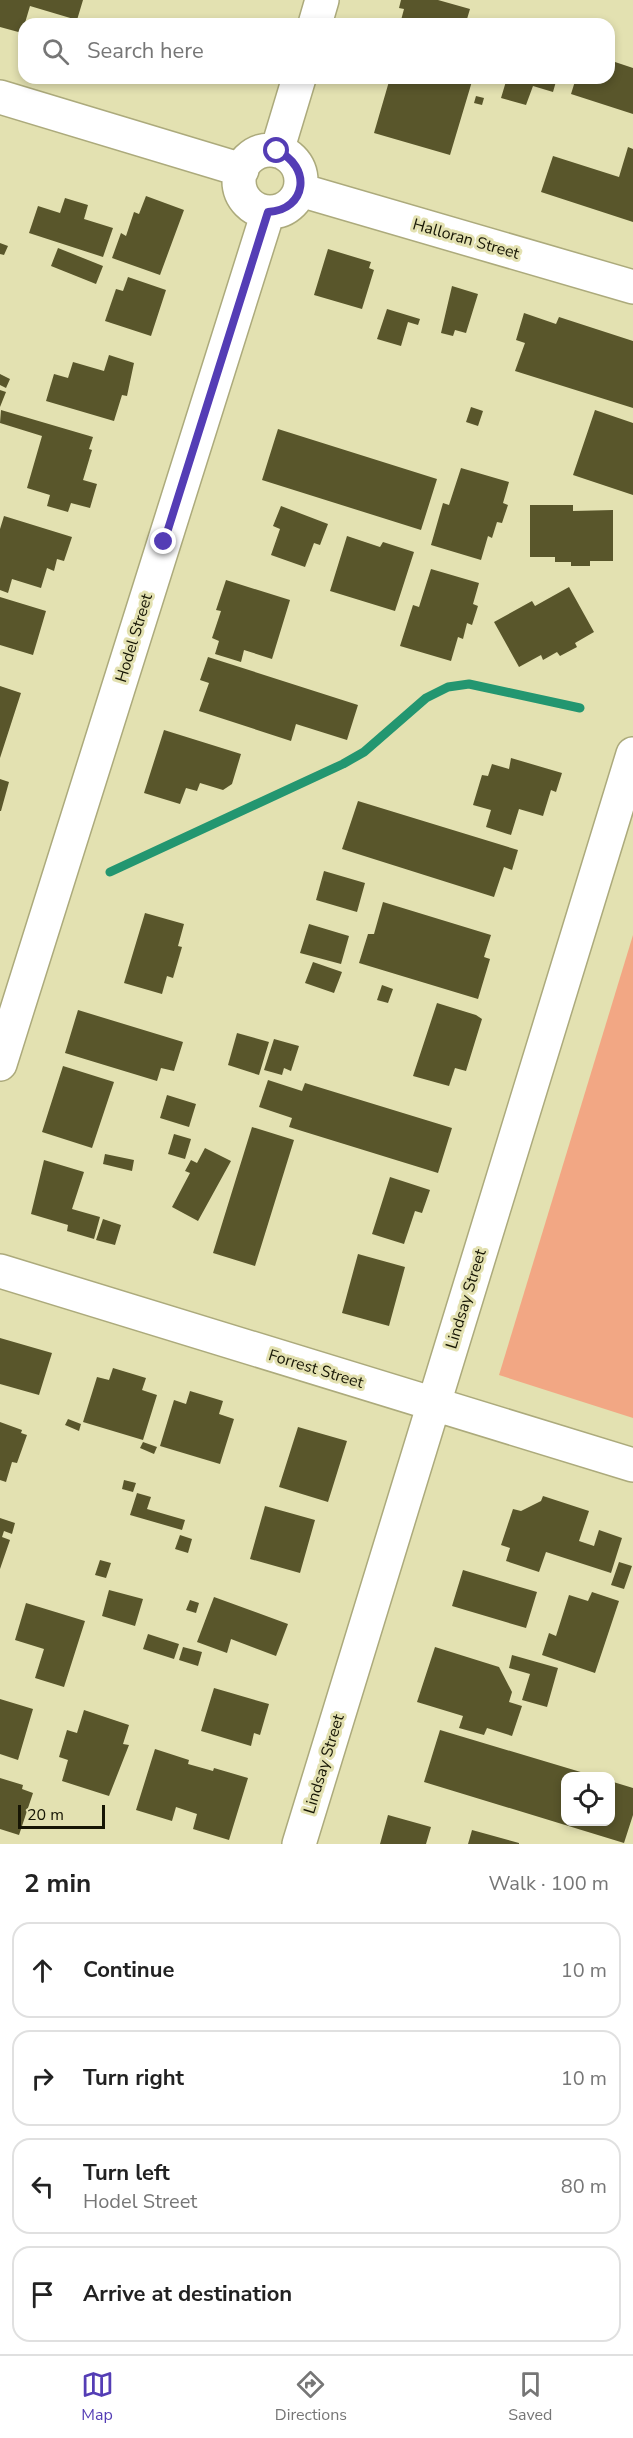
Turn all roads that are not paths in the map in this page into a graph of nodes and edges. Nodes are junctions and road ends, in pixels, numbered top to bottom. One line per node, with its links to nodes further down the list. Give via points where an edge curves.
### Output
1 (322, 0): 2 (street)
2 (317, 18)
3 (297, 84): 5 (street)
4 (0, 98): 6 (street)
5 (277, 151): 6 (street, via 256,154); 7 (street, via 294,161 299,170)
6 (242, 170): 8 (street, via 242,194 257,209)
7 (300, 190): 8 (street, via 287,207); 9 (street, Halloran Street)
8 (268, 212): 11 (street, Hodel Street)
9 (633, 287)
10 (633, 754): 13 (street, Lindsay Street)
11 (0, 1064)
12 (0, 1271): 13 (street, Forrest Street)
13 (434, 1405): 14 (street, Forrest Street); 15 (street, Lindsay Street)
14 (633, 1465)
15 (299, 1844)

